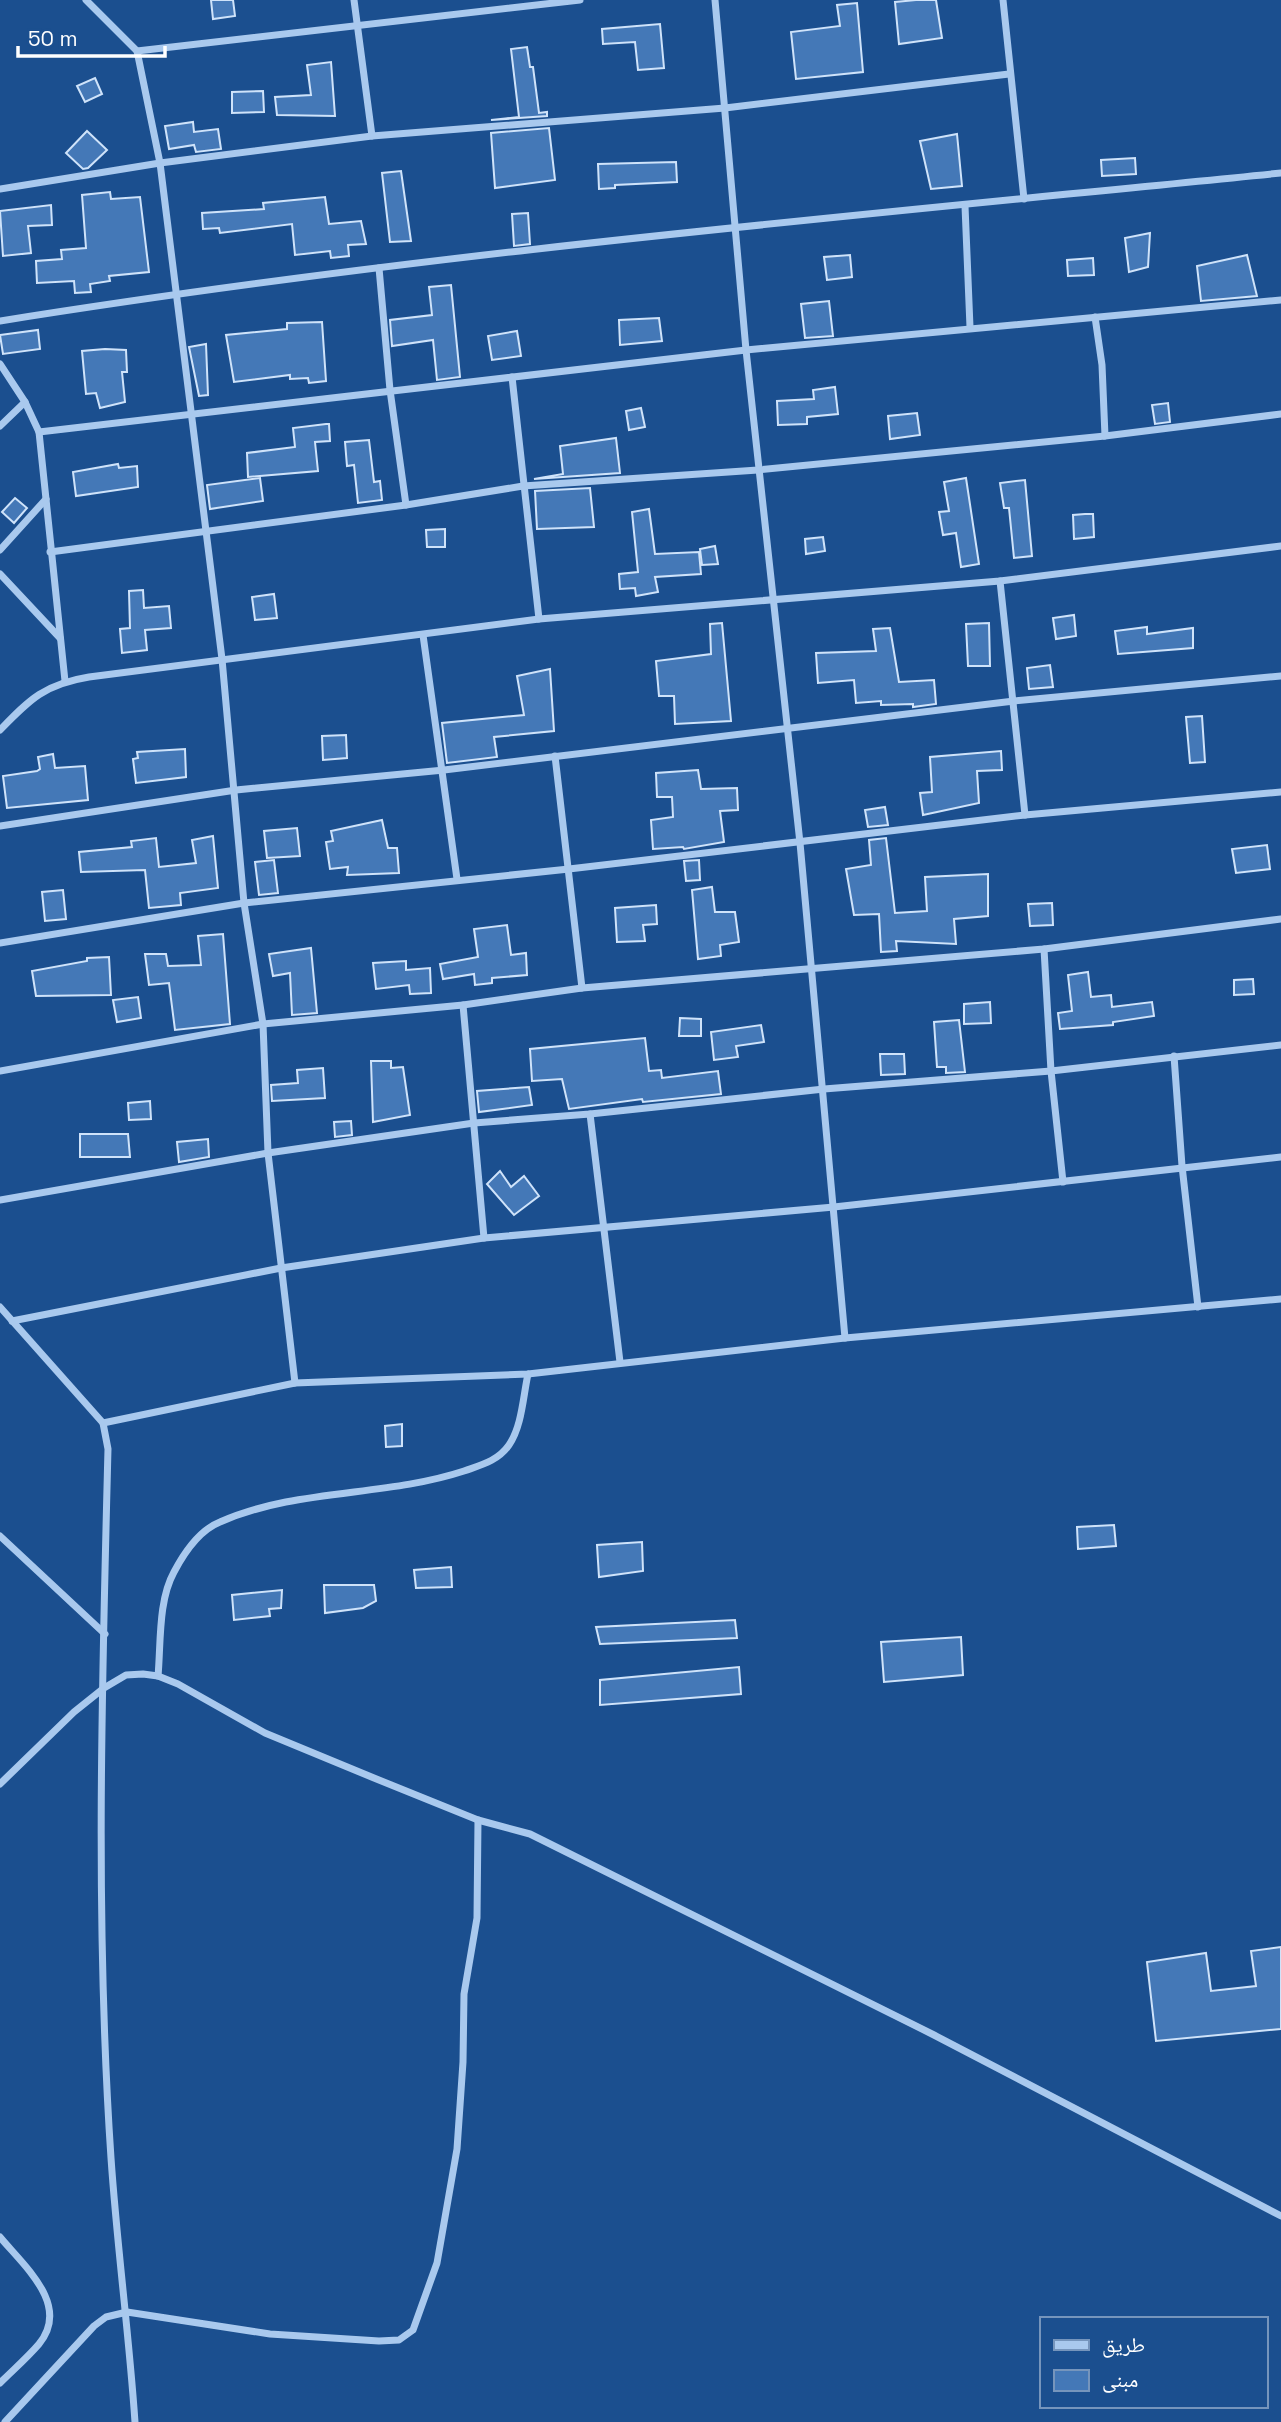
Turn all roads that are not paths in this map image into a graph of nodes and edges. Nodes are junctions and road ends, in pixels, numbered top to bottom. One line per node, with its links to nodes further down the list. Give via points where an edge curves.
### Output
1 (86, 0): 7 (street)
2 (354, 0): 6 (street)
3 (580, 0): 6 (street)
4 (715, 0): 9 (street)
5 (1003, 0): 8 (street)
6 (358, 25): 7 (street); 10 (street)
7 (136, 51): 11 (street)
8 (1009, 74): 9 (street); 14 (street)
9 (725, 108): 10 (street); 16 (street)
10 (372, 136): 11 (street)
11 (160, 163): 13 (street); 18 (street)
12 (1281, 173): 14 (street)
13 (0, 189)
14 (1024, 199): 15 (street)
15 (965, 206): 16 (street); 22 (street)
16 (735, 228): 17 (street); 23 (street)
17 (379, 268): 18 (street); 26 (street)
18 (178, 293): 21 (street); 29 (street)
19 (1281, 300): 20 (street)
20 (1095, 317): 22 (street); 32 (street)
21 (0, 321)
22 (971, 327): 23 (street)
23 (746, 350): 25 (street); 33 (street)
24 (0, 365): 27 (street)
25 (512, 377): 26 (street); 34 (street)
26 (390, 390): 29 (street); 36 (street)
27 (25, 402): 30 (street); 31 (street)
28 (1281, 414): 32 (street)
29 (192, 415): 31 (street); 37 (street)
30 (0, 426)
31 (39, 432): 35 (street)
32 (1105, 436): 33 (street)
33 (758, 470): 34 (street); 43 (street)
34 (523, 486): 36 (street); 44 (street)
35 (46, 499): 39 (street); 40 (street)
36 (406, 505): 37 (street)
37 (205, 530): 40 (street); 47 (street)
38 (1281, 546): 42 (street)
39 (0, 550)
40 (50, 552): 46 (street)
41 (0, 574): 46 (street)
42 (1000, 581): 43 (street); 50 (street)
43 (775, 602): 44 (street); 51 (street)
44 (539, 619): 45 (street)
45 (424, 635): 47 (street); 54 (street)
46 (60, 639): 49 (street)
47 (222, 659): 49 (street); 55 (street)
48 (1281, 676): 50 (street)
49 (65, 681): 52 (street, via 29,699)
50 (1014, 701): 51 (street); 57 (street)
51 (786, 728): 53 (street); 59 (street)
52 (0, 730)
53 (555, 756): 54 (street); 60 (street)
54 (443, 770): 55 (street); 61 (street)
55 (236, 790): 58 (street); 62 (street)
56 (1281, 792): 57 (street)
57 (1025, 815): 59 (street)
58 (0, 826)
59 (800, 843): 60 (street); 66 (street)
60 (569, 869): 61 (street); 67 (street)
61 (457, 880): 62 (street)
62 (244, 903): 64 (street); 69 (street)
63 (1281, 919): 65 (street)
64 (0, 943)
65 (1044, 949): 66 (street); 73 (street)
66 (812, 969): 67 (street); 74 (street)
67 (582, 988): 68 (street)
68 (463, 1005): 69 (street); 76 (street)
69 (262, 1024): 72 (street); 77 (street)
70 (1281, 1045): 71 (street)
71 (1174, 1056): 73 (street); 79 (street)
72 (0, 1071)
73 (1051, 1071): 74 (street); 80 (street)
74 (824, 1089): 75 (street); 82 (street)
75 (590, 1114): 76 (street); 83 (street)
76 (474, 1123): 77 (street); 84 (street)
77 (268, 1153): 81 (street); 85 (street)
78 (1281, 1157): 79 (street)
79 (1182, 1166): 80 (street); 88 (street)
80 (1063, 1182): 82 (street)
81 (0, 1200)
82 (834, 1207): 83 (street); 90 (street)
83 (605, 1229): 84 (street); 91 (street)
84 (484, 1238): 85 (street)
85 (281, 1268): 89 (street); 93 (street)
86 (1281, 1299): 88 (street)
87 (0, 1307): 89 (street)
88 (1198, 1307): 90 (street)
89 (12, 1321): 94 (street)
90 (845, 1338): 91 (street)
91 (620, 1362): 92 (street)
92 (528, 1374): 93 (street); 97 (street, via 518,1426 494,1461 438,1479 278,1504 219,1522 203,1533 173,1573 166,1594)
93 (295, 1383): 94 (street)
94 (103, 1423): 96 (street, via 108,1448)
95 (0, 1536): 96 (street)
96 (105, 1634): 98 (street)
97 (158, 1676): 98 (street, via 126,1675); 100 (street, via 265,1733)
98 (104, 1688): 99 (street); 103 (street, via 107,2056 111,2159)
99 (0, 1784)
100 (478, 1820): 101 (street, via 530,1834 934,2035); 103 (street, via 477,1918 464,1994 457,2149 437,2263 413,2329 399,2340 379,2341 270,2334)
101 (1281, 2216)
102 (0, 2237): 104 (street, via 46,2293 49,2323 40,2343)
103 (127, 2312): 105 (street, via 106,2317 94,2326); 106 (street)
104 (0, 2383)
105 (5, 2422)
106 (135, 2422)

